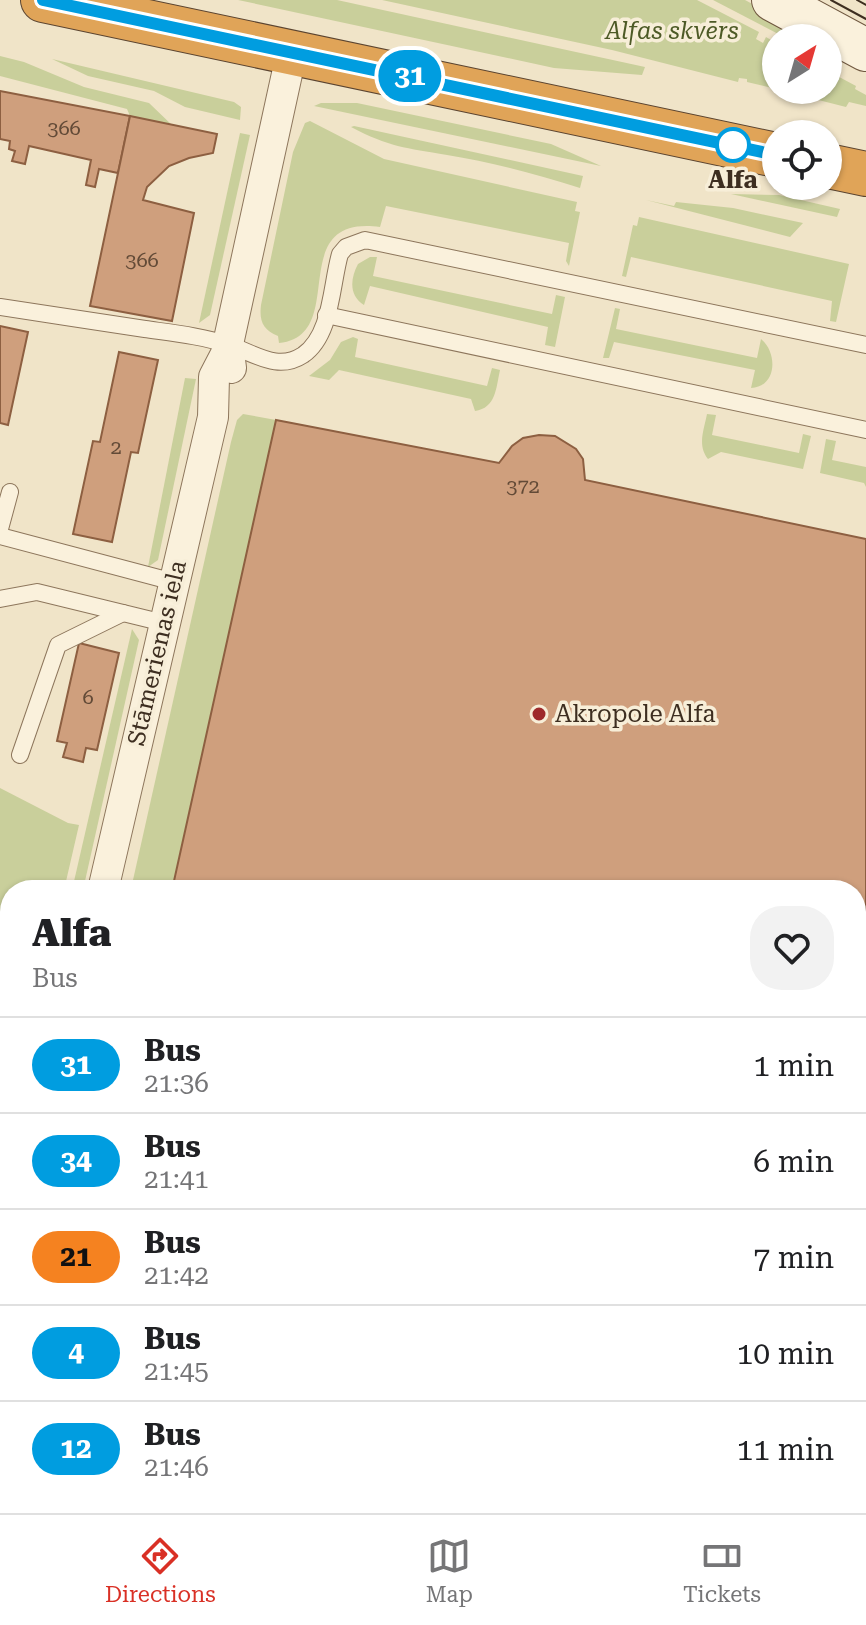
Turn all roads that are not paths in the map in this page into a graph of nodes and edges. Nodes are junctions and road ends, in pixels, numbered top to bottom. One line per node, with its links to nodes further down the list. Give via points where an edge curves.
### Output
1 (43, 0): 4 (highway)
2 (773, 0): 3 (street)
3 (866, 50)
4 (292, 51): 5 (highway); 11 (street, Stāmerienas iela)
5 (762, 152)
6 (842, 169): 7 (highway)
7 (866, 174)
8 (0, 307): 11 (lane)
9 (326, 315): 10 (lane, via 340,254 365,240); 11 (lane, via 315,345 286,363); 12 (lane)
10 (866, 345)
11 (228, 348): 16 (street, Stāmerienas iela, via 233,380 213,417)
12 (866, 430)
13 (10, 492): 14 (lane)
14 (0, 529)
15 (0, 536): 16 (lane)
16 (174, 582): 19 (street, Stāmerienas iela)
17 (0, 599): 18 (lane, via 37,592)
18 (123, 613): 19 (lane); 20 (lane, via 58,645)
19 (164, 623): 21 (street, Stāmerienas iela)
20 (20, 755)
21 (105, 880)

